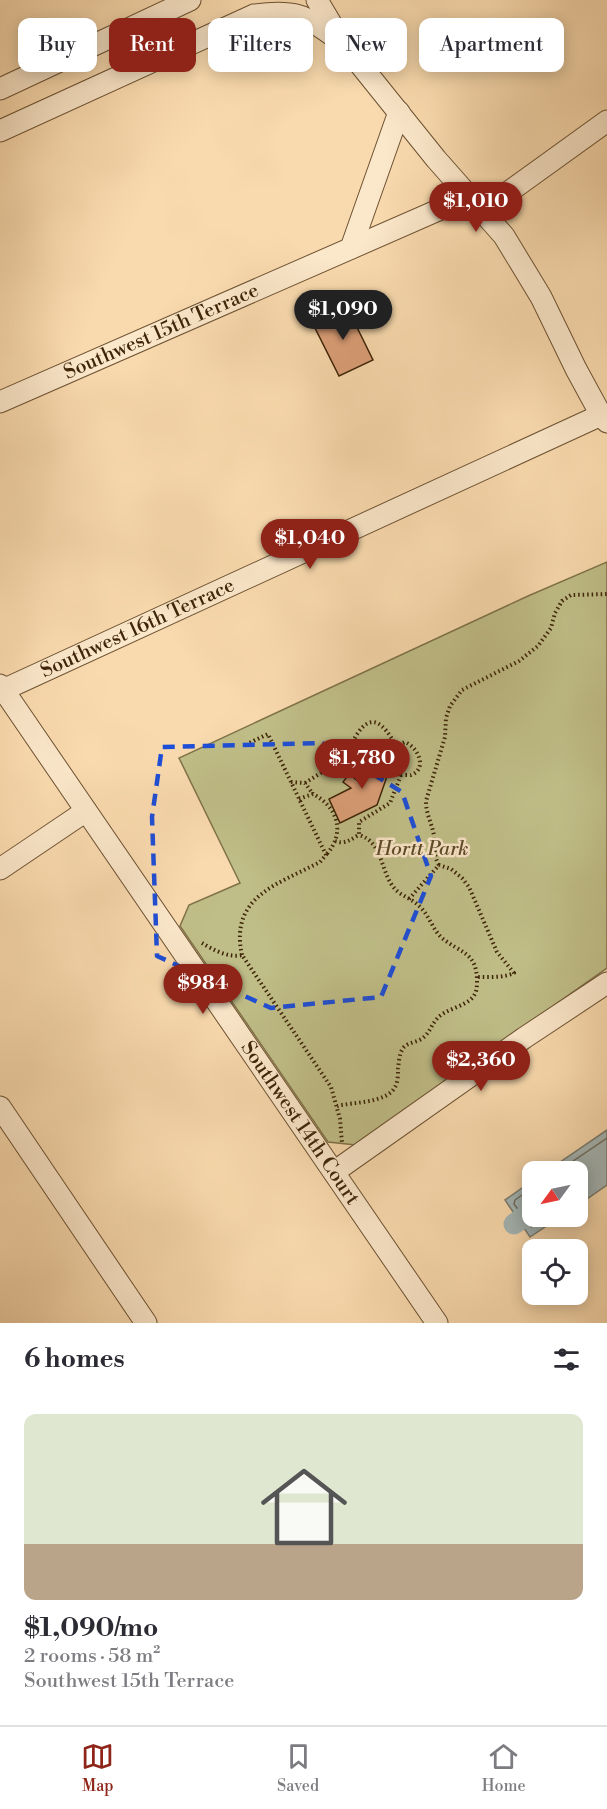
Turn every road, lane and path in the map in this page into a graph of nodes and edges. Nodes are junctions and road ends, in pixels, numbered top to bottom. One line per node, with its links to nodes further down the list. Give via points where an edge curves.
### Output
1 (190, 0): 6 (street)
2 (317, 0): 3 (street)
3 (328, 18)
4 (325, 30): 9 (street, via 300,15 254,15)
5 (366, 72): 7 (street)
6 (0, 89)
7 (399, 112): 10 (street); 11 (street)
8 (607, 121): 10 (street, Southwest 15th Terrace, via 502,196)
9 (0, 131)
10 (474, 202): 11 (street, Southwest 15th Terrace, via 443,208); 13 (street, via 504,236 541,297)
11 (351, 248): 12 (street, Southwest 15th Terrace)
12 (0, 402)
13 (604, 419): 15 (street, Southwest 16th Terrace)
14 (607, 594): 27 (path, via 571,595 561,601 551,628 538,646 519,661 462,690 450,706 426,801)
15 (2, 687): 23 (street, Southwest 14th Court)
16 (247, 744): 19 (path, via 268,734)
17 (348, 753): 18 (path, via 360,750 393,761); 18 (path, via 363,725 378,724 396,746 405,742 416,749 418,768 411,775); 20 (path, via 339,769 324,771)
18 (400, 775): 24 (path, via 390,803 359,822)
19 (291, 782): 20 (path); 22 (path)
20 (305, 783): 21 (path)
21 (313, 794): 22 (path); 25 (path, via 331,809 337,824)
22 (299, 799): 26 (path)
23 (86, 811): 28 (street); 37 (street, Southwest 14th Court)
24 (359, 835): 25 (path, via 349,842); 29 (path, via 371,842 394,888)
25 (335, 841): 26 (path)
26 (326, 855): 31 (path, via 255,899 243,919)
27 (439, 865): 29 (path); 32 (path, via 452,869 469,887 497,952 514,973)
28 (0, 869)
29 (409, 899): 32 (path, via 418,904 443,939 469,956)
30 (195, 938): 31 (path, via 213,950)
31 (242, 955): 34 (path, via 329,1083)
32 (477, 977): 34 (path, via 472,998 442,1013 423,1038 404,1048 396,1086 390,1093)
33 (607, 983): 37 (street)
34 (337, 1106): 36 (path)
35 (0, 1107): 38 (street)
36 (341, 1150)
37 (334, 1172): 39 (street, Southwest 14th Court)
38 (146, 1323)
39 (437, 1323)

